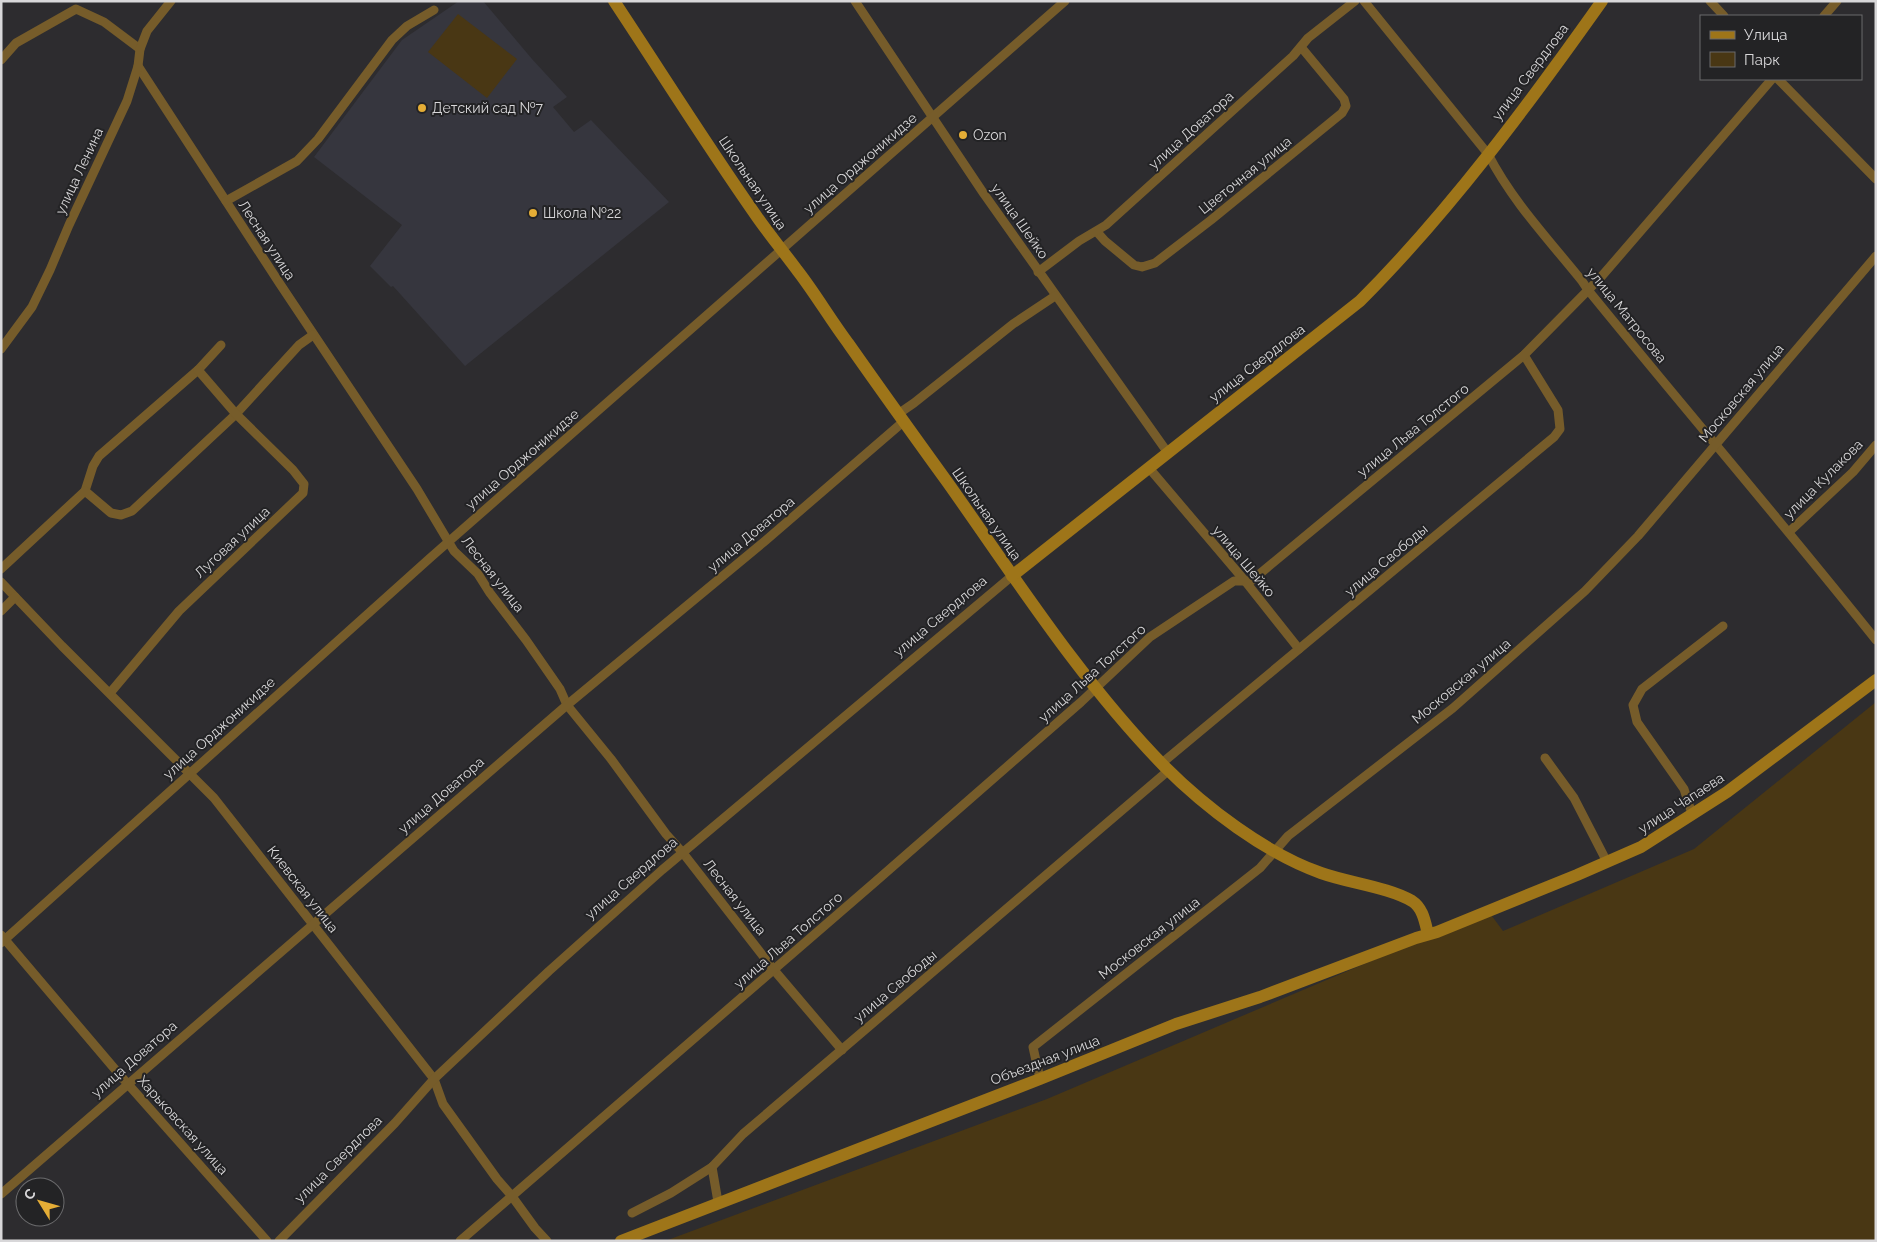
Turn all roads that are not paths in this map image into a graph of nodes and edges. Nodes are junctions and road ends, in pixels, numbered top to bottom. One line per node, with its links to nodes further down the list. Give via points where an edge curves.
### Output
1 (171, 1): 14 (street, улица Ленина, via 147,31)
2 (614, 1): 24 (street, Школьная улица)
3 (856, 1): 19 (street, улица Шейко)
4 (1065, 1): 19 (street, улица Орджоникидзе)
5 (1355, 1): 13 (street, улица Доватора)
6 (1364, 1): 20 (street, улица Матросова)
7 (1602, 1): 20 (street, улица Свердлова)
8 (1710, 1): 11 (street)
9 (1837, 1): 12 (street)
10 (434, 10): 22 (street, via 407,26 392,40 298,161)
11 (1723, 15)
12 (1825, 15)
13 (1301, 47): 23 (street, улица Доватора); 23 (street, Цветочная улица, via 1344,98 1346,106 1342,113 1155,263 1142,267 1134,265)
14 (140, 50): 15 (street, via 104,22 76,9 16,43); 16 (street, улица Ленина)
15 (1, 60)
16 (138, 66): 22 (street, Лесная улица); 31 (street, улица Ленина, via 127,101 50,270 32,307)
17 (1771, 80): 27 (street, улица Льва Толстого)
18 (1779, 80): 21 (street)
19 (932, 117): 24 (street, улица Орджоникидзе); 26 (street, улица Шейко)
20 (1488, 154): 27 (street, улица Матросова, via 1514,197); 38 (street, улица Свердлова, via 1403,256 1360,301)
21 (1876, 179)
22 (226, 201): 29 (street, Лесная улица)
23 (1097, 232): 26 (street, улица Доватора, via 1079,241)
24 (781, 250): 35 (street, Школьная улица); 42 (street, улица Орджоникидзе)
25 (1876, 256): 36 (street, Московская улица)
26 (1038, 272): 28 (street, улица Шейко)
27 (1588, 290): 32 (street, улица Льва Толстого); 36 (street, улица Матросова)
28 (1055, 296): 35 (street, улица Доватора, via 1013,324 914,403); 38 (street, улица Шейко)
29 (313, 335): 34 (street, via 299,345); 42 (street, Лесная улица)
30 (221, 345): 33 (street)
31 (1, 349)
32 (1524, 355): 45 (street, улица Льва Толстого, via 1251,581); 51 (street, улица Свободы, via 1558,410 1560,425 1557,434)
33 (198, 370): 34 (street, Луговая улица); 40 (street, via 100,456)
34 (236, 414): 40 (street, via 132,511 121,516 111,513); 54 (street, Луговая улица, via 293,470 304,484 303,493 179,610)
35 (900, 418): 44 (street, Школьная улица); 55 (street, улица Доватора, via 765,541)
36 (1716, 445): 41 (street, улица Матросова); 60 (street, Московская улица, via 1638,536 1585,591 1453,708 1288,836)
37 (1876, 445): 41 (street, улица Кулакова, via 1853,472)
38 (1168, 454): 39 (street, улица Свердлова)
39 (1149, 468): 44 (street, улица Свердлова); 45 (street, улица Шейко)
40 (85, 491): 43 (street)
41 (1789, 532): 50 (street, улица Матросова)
42 (449, 541): 55 (street, Лесная улица, via 454,551 478,574 526,640 560,689); 58 (street, улица Орджоникидзе)
43 (1, 569)
44 (1012, 576): 53 (street, Школьная улица); 61 (street, улица Свердлова)
45 (1245, 581): 51 (street, улица Шейко); 53 (street, улица Льва Толстого, via 1234,581 1150,637)
46 (1, 582): 47 (street, Киевская улица)
47 (15, 597): 48 (street); 54 (street, Киевская улица)
48 (1, 611)
49 (1723, 626): 59 (street, via 1642,689 1633,705 1637,722 1684,790)
50 (1876, 640)
51 (1299, 649): 57 (street, улица Свободы)
52 (1876, 680): 59 (street, улица Чапаева, via 1727,792)
53 (1097, 688): 57 (street, Школьная улица); 67 (street, улица Льва Толстого)
54 (110, 693): 58 (street, Киевская улица)
55 (567, 705): 61 (street, Лесная улица); 64 (street, улица Доватора)
56 (1545, 758): 62 (street, via 1574,798)
57 (1165, 767): 60 (street, Школьная улица, via 1202,801); 68 (street, улица Свободы)
58 (190, 773): 64 (street, Киевская улица, via 227,814); 66 (street, улица Орджоникидзе)
59 (1692, 814): 62 (street, улица Чапаева, via 1641,847)
60 (1275, 851): 65 (street, Школьная улица, via 1321,873 1415,903 1424,915); 70 (street, Московская улица, via 1260,868 1032,1047)
61 (683, 853): 67 (street, Лесная улица); 69 (street, улица Свердлова)
62 (1607, 862): 63 (street, улица Чапаева)
63 (1482, 913): 65 (street, Объездная улица)
64 (313, 924): 69 (street, Киевская улица); 71 (street, улица Доватора)
65 (1428, 934): 70 (street, Объездная улица, via 1176,1024)
66 (2, 939): 71 (street, Харьковская улица)
67 (774, 970): 68 (street, Лесная улица); 74 (street, улица Льва Толстого)
68 (842, 1050): 72 (street, улица Свободы, via 743,1134)
69 (434, 1079): 74 (street, Киевская улица, via 444,1104); 78 (street, улица Свердлова)
70 (1040, 1079): 75 (street, Объездная улица)
71 (127, 1083): 73 (street, улица Доватора); 77 (street, Харьковская улица)
72 (712, 1167): 75 (street); 76 (street, улица Свободы, via 671,1194)
73 (1, 1194)
74 (511, 1195): 79 (street, улица Льва Толстого); 80 (street, Киевская улица)
75 (718, 1202): 81 (street, Объездная улица)
76 (632, 1213)
77 (267, 1241)
78 (279, 1241)
79 (460, 1241)
80 (547, 1241)
81 (621, 1241)

